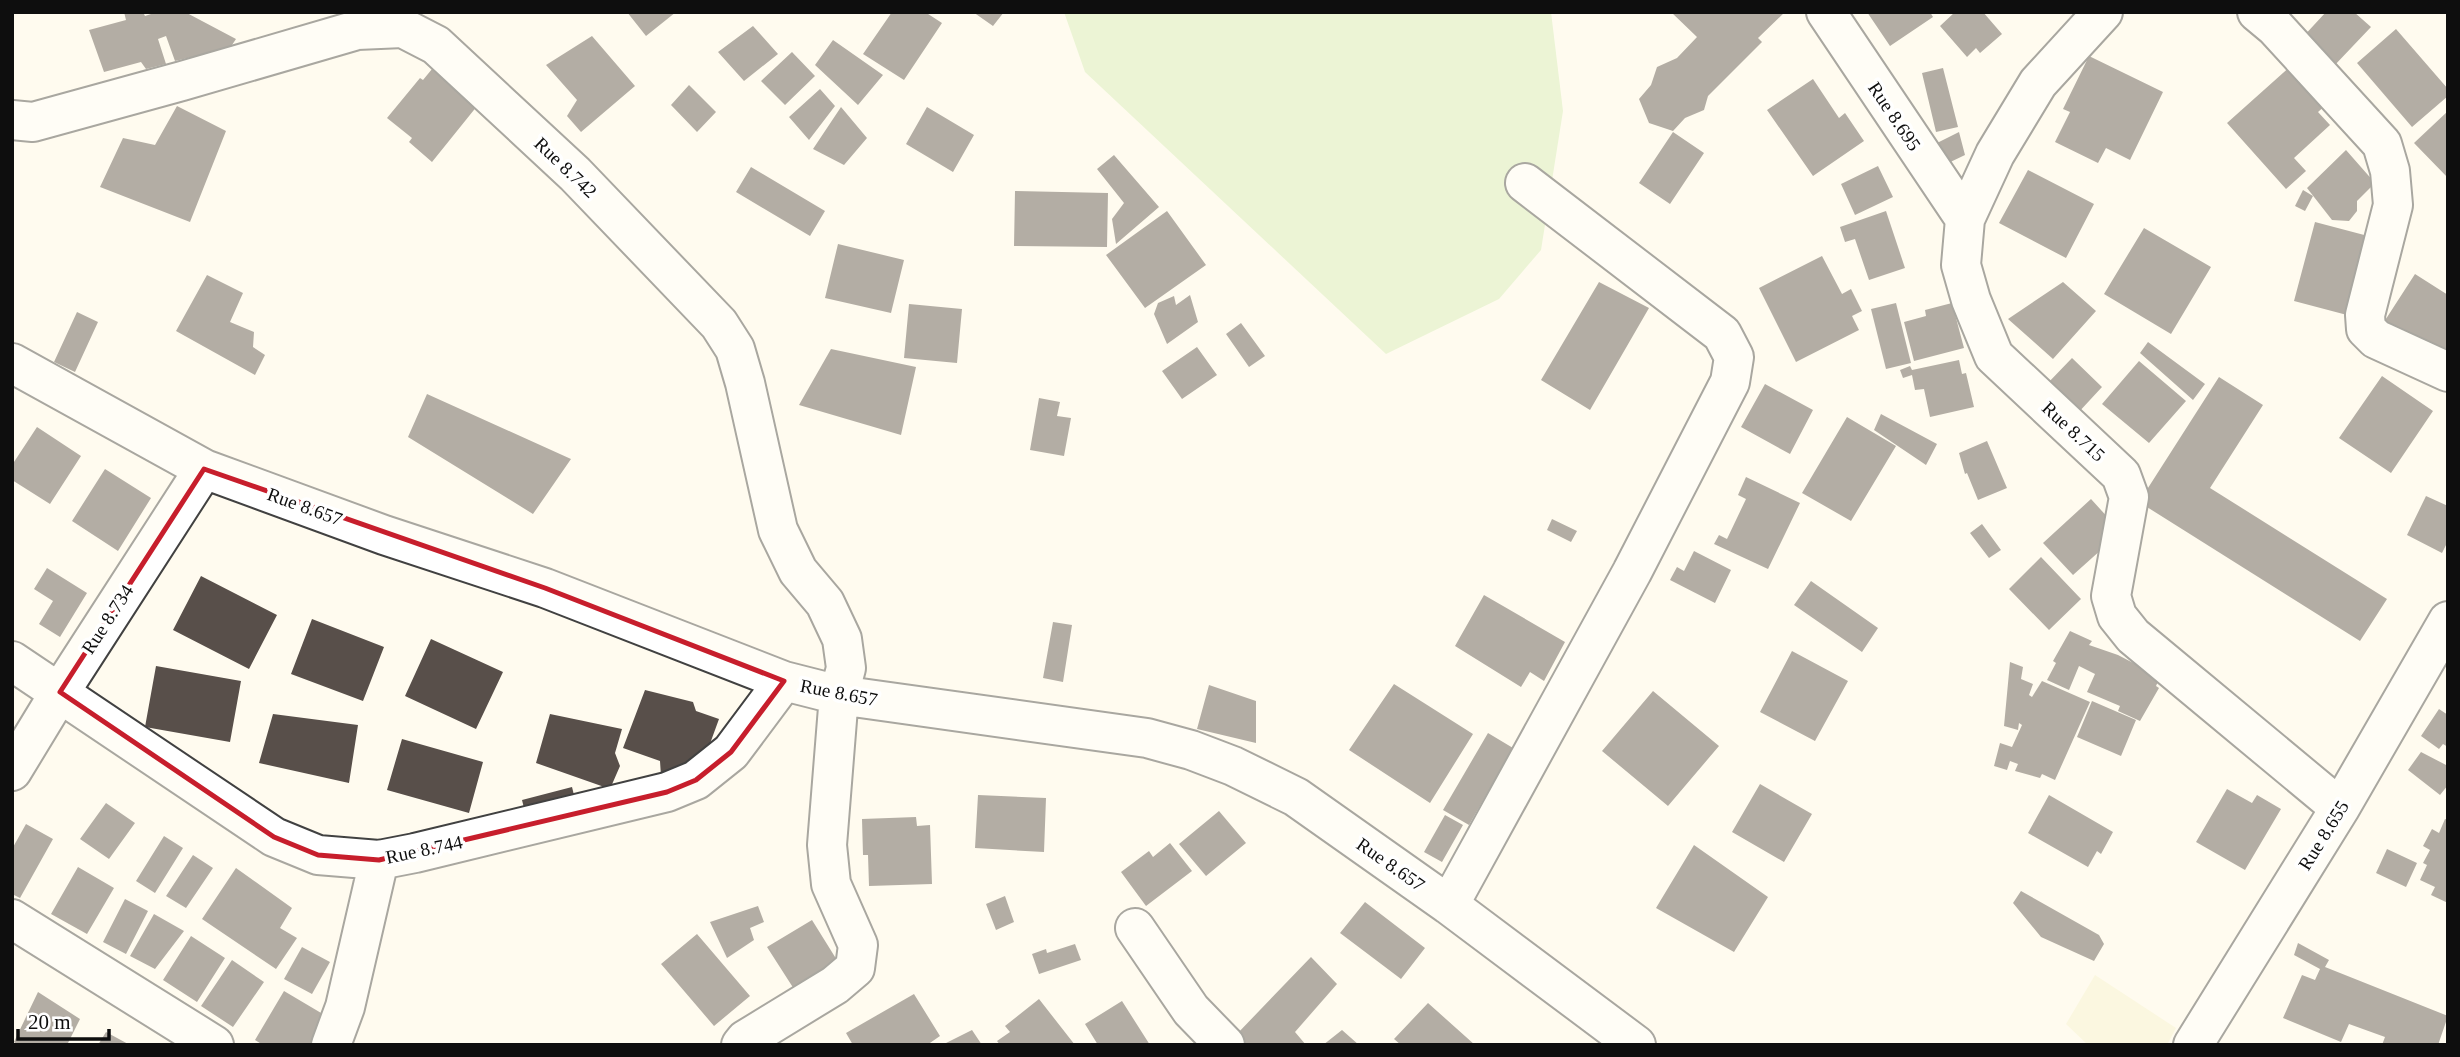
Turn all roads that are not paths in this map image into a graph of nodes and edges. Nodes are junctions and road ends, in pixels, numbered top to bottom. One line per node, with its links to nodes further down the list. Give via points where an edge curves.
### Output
1 (1826, 12): 6 (street, Rue 8.695)
2 (2103, 12): 6 (street, Rue 8.715, via 2038,83 1995,154)
3 (2257, 12): 8 (street, via 2382,144 2393,205 2365,314 2366,329 2376,339)
4 (12, 120): 15 (street, Rue 8.742, via 33,121 357,30 402,28 436,45 575,174 719,324 735,349 778,530 798,571 825,603 842,639 846,668)
5 (1525, 183): 19 (street, via 1722,334 1734,357 1730,382 1632,572)
6 (1965, 219): 17 (street, Rue 8.715, via 1961,265 1994,356 2121,475 2129,498 2111,596 2117,616 2133,636)
7 (12, 363): 9 (street, Rue 8.657)
8 (2448, 372)
9 (204, 469): 13 (street, Rue 8.657, via 545,588); 14 (street, Rue 8.734)
10 (2448, 621): 12 (street, Rue 8.655)
11 (12, 661): 14 (street, Rue 8.744)
12 (2436, 667): 17 (street, Rue 8.655)
13 (784, 681): 15 (street, Rue 8.657); 18 (street, Rue 8.744, via 731,752 677,788)
14 (60, 692): 16 (street, Rue 8.734); 18 (street, Rue 8.744, via 274,837 318,855)
15 (839, 695): 19 (street, Rue 8.657, via 1147,738 1191,750 1296,797); 24 (street, Rue 8.742, via 827,845 831,884 858,945 855,968)
16 (12, 771)
17 (2340, 808): 27 (street, Rue 8.655)
18 (379, 860): 23 (street, via 345,1007)
19 (1449, 905): 26 (street, Rue 8.657)
20 (12, 919): 22 (street)
21 (1135, 928): 25 (street, via 1191,1010)
22 (214, 1045)
23 (331, 1045)
24 (741, 1045)
25 (1225, 1045)
26 (1636, 1045)
27 (2193, 1045)

